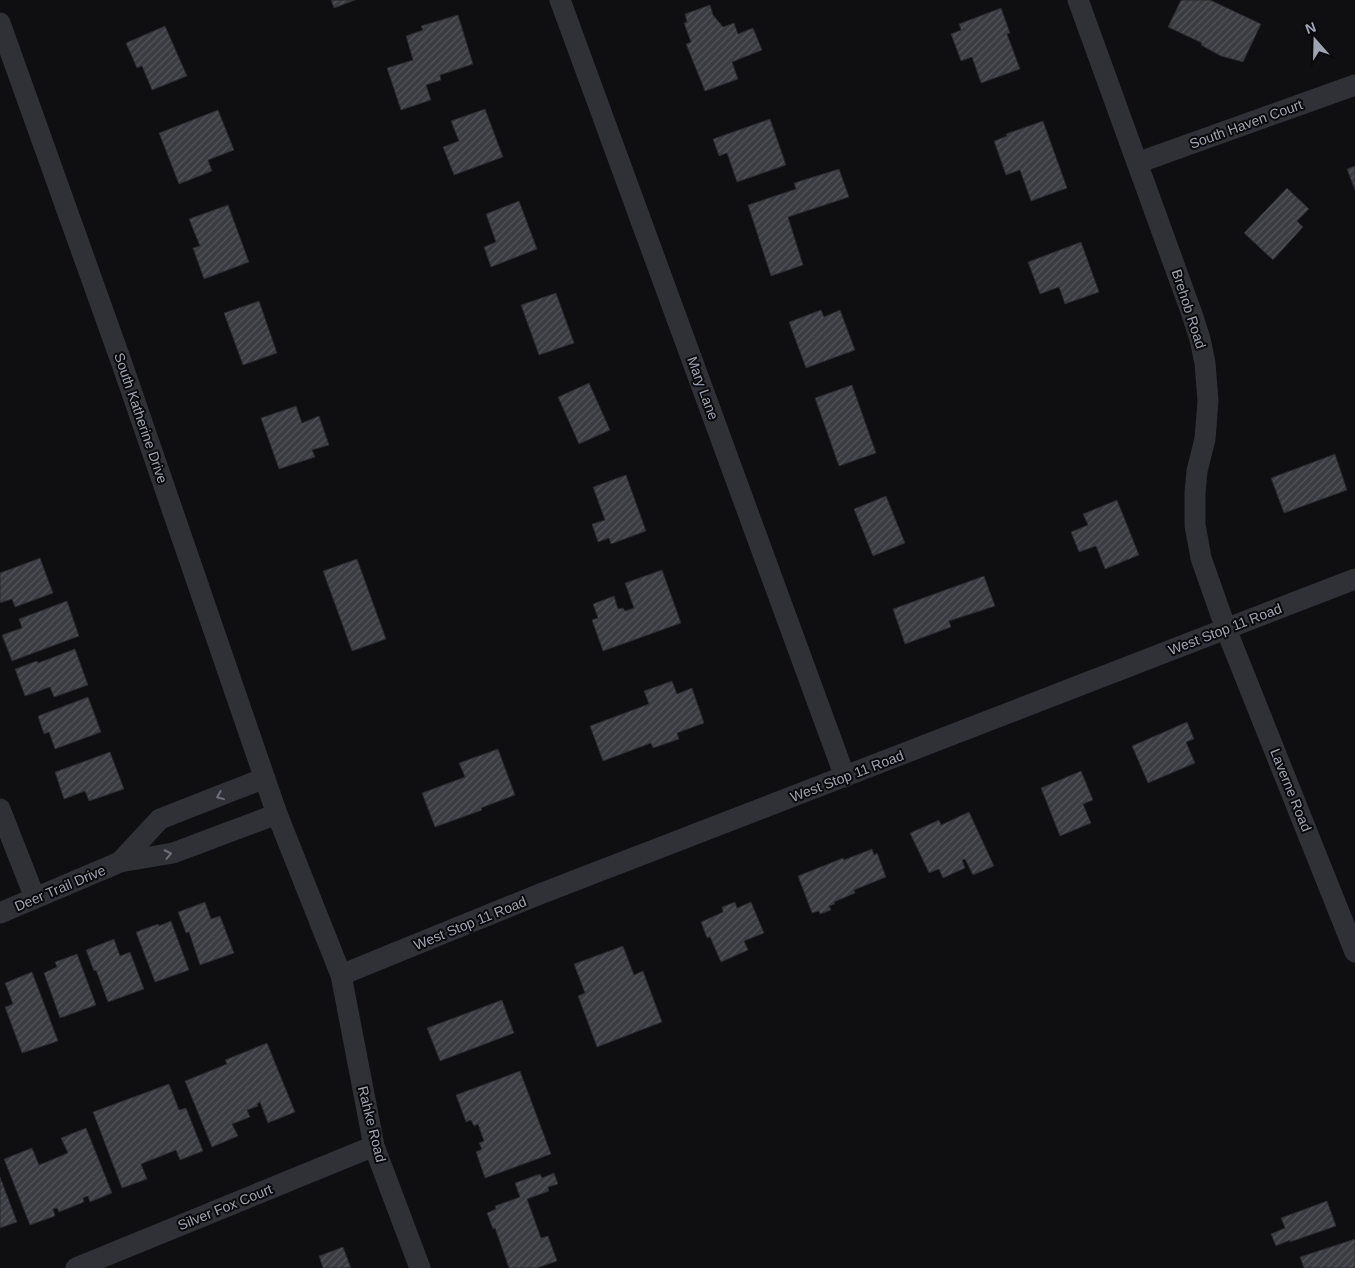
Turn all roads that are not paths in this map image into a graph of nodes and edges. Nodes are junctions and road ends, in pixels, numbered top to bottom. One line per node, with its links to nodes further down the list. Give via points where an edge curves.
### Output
1 (560, 0): 8 (street, Mary Lane)
2 (1078, 0): 5 (street, Brehob Road)
3 (0, 23): 9 (street, South Katherine Drive)
4 (1355, 85): 5 (street, South Haven Court)
5 (1137, 163): 7 (street, Brehob Road, via 1204,355 1208,401 1197,471 1195,526 1200,558)
6 (1355, 579): 7 (street, West Stop 11 Road)
7 (1226, 629): 8 (street, West Stop 11 Road); 15 (street, Laverne Road)
8 (845, 776): 16 (street, West Stop 11 Road)
9 (265, 778): 11 (street, South Katherine Drive); 12 (street, one-way to 12, via 160,820)
10 (0, 809): 13 (street)
11 (277, 814): 12 (street, one-way to 11, via 173,853); 16 (street, Rahke Road)
12 (120, 862): 13 (street, Deer Trail Drive)
13 (35, 898): 14 (street, Deer Trail Drive)
14 (0, 914)
15 (1355, 952)
16 (341, 975): 17 (street, Rahke Road)
17 (374, 1146): 18 (street, Silver Fox Court); 19 (street, Rahke Road)
18 (76, 1268)
19 (420, 1268)

